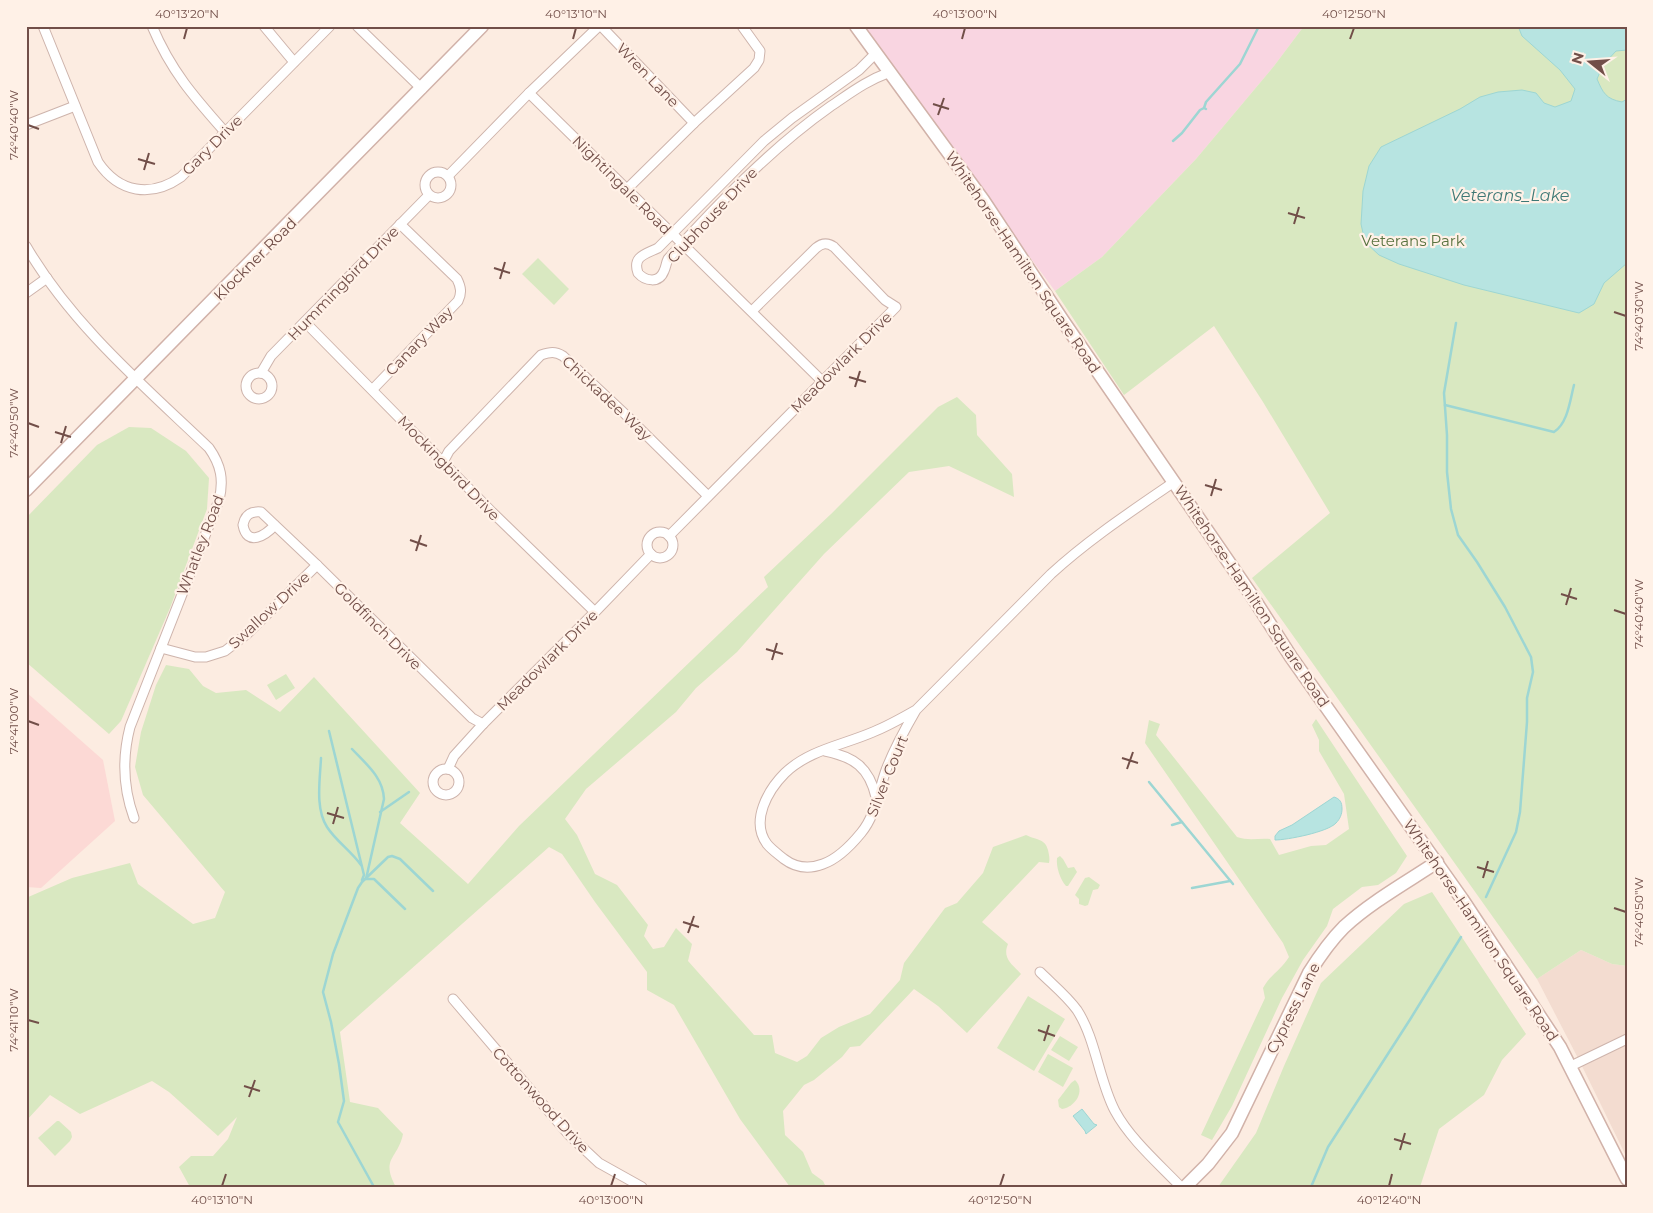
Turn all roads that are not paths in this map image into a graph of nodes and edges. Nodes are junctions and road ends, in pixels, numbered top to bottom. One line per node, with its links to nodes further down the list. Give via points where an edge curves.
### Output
1 (43, 26): 17 (street, Gary Drive)
2 (152, 26): 22 (street, via 160,46 183,83)
3 (264, 26): 11 (street)
4 (330, 26): 11 (street, Gary Drive)
5 (357, 26): 13 (street)
6 (482, 26): 13 (street, Klockner Road)
7 (600, 26): 15 (street, Hummingbird Drive); 20 (street, Wren Lane)
8 (742, 26): 20 (street, via 760,50 759,60)
9 (856, 26): 10 (street, Whitehorse-Hamilton Square Road)
10 (876, 52): 12 (street, Whitehorse-Hamilton Square Road); 14 (street, Clubhouse Drive, via 860,70)
11 (294, 62): 22 (street, Gary Drive)
12 (890, 72): 16 (street, Clubhouse Drive, via 867,81); 39 (street, Whitehorse-Hamilton Square Road, via 982,200)
13 (422, 89): 35 (street, Klockner Road)
14 (830, 90): 16 (street); 18 (street, Clubhouse Drive)
15 (529, 93): 23 (street, Hummingbird Drive); 24 (street, Nightingale Road)
16 (839, 101): 19 (street, Clubhouse Drive)
17 (75, 106): 21 (street); 22 (street, Gary Drive, via 104,171 120,184 141,190 172,184)
18 (803, 110): 19 (street); 27 (street, Clubhouse Drive, via 764,142)
19 (811, 121): 28 (street, Clubhouse Drive, via 762,161)
20 (694, 123): 24 (street)
21 (26, 125)
22 (225, 132)
23 (448, 176): 25 (street, Hummingbird Drive, via 451,184 448,193 441,198); 25 (street, via 440,172 428,176 424,188)
24 (626, 189): 27 (street, Nightingale Road)
25 (429, 195): 26 (street, Hummingbird Drive)
26 (400, 224): 33 (street, Hummingbird Drive); 37 (street, Canary Way, via 457,279 460,296)
27 (672, 234): 28 (street, Nightingale Road); 28 (street, Clubhouse Drive, via 658,248 640,255 636,268 641,277 654,281 660,278 668,259)
28 (682, 243): 32 (street, Nightingale Road)
29 (26, 246): 30 (street, Whatley Road)
30 (47, 278): 31 (street); 35 (street, Whatley Road, via 77,317)
31 (26, 293)
32 (752, 311): 36 (street, Nightingale Road); 36 (street, Meadowlark Drive, via 816,248 824,244 834,247 885,300 896,307)
33 (305, 322): 34 (street, Hummingbird Drive, via 271,356); 37 (street, Mockingbird Drive)
34 (261, 373)
35 (137, 378): 40 (street, Klockner Road); 47 (street, Whatley Road, via 209,448 216,457 222,477 219,500)
36 (822, 381): 41 (street, Meadowlark Drive)
37 (372, 389): 38 (street, Mockingbird Drive)
38 (443, 462): 41 (street, Chickadee Way, via 449,451 541,355 556,352); 46 (street, Mockingbird Drive)
39 (1174, 482): 48 (street, Silver Court, via 1073,554); 54 (street, Whitehorse-Hamilton Square Road, via 1291,657)
40 (26, 490)
41 (708, 496): 43 (street, Meadowlark Drive)
42 (275, 525): 45 (street, Goldfinch Drive)
43 (669, 536): 44 (street, Meadowlark Drive, via 672,548 668,554 658,558); 44 (street, via 662,532 651,536 647,543)
44 (651, 554): 46 (street, Meadowlark Drive)
45 (317, 565): 47 (street, Swallow Drive, via 247,634 225,651 195,657); 49 (street, Goldfinch Drive, via 472,718)
46 (595, 612): 49 (street, Meadowlark Drive)
47 (161, 648): 53 (street, Whatley Road, via 126,742 126,794)
48 (916, 710): 50 (street, Silver Court, via 873,733); 52 (street, Silver Court, via 894,752)
49 (483, 724): 51 (street, Meadowlark Drive, via 454,756)
50 (825, 751): 52 (street, via 857,762 870,779); 52 (street, Silver Court, via 812,754 795,765 767,798 762,812 762,834 773,851 799,866 816,866 831,860 860,835 868,824)
51 (448, 769)
52 (877, 798)
53 (134, 818)
54 (1437, 862): 58 (street, Whitehorse-Hamilton Square Road, via 1548,1026); 62 (street, Cypress Lane, via 1356,917 1319,956 1232,1133)
55 (1040, 972): 61 (street, via 1078,1011 1109,1097 1124,1125)
56 (453, 999): 60 (street, Cottonwood Drive, via 569,1135 599,1162)
57 (1627, 1039): 58 (street)
58 (1571, 1066): 59 (street, Whitehorse-Hamilton Square Road)
59 (1627, 1179)
60 (642, 1187)
61 (1181, 1187)
62 (1185, 1187)

